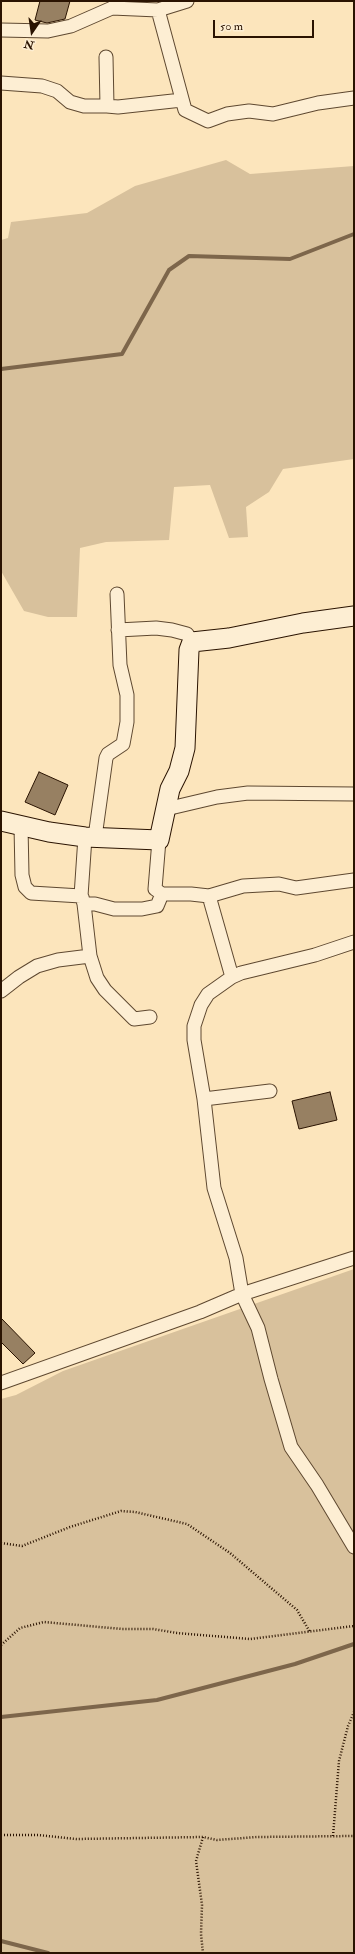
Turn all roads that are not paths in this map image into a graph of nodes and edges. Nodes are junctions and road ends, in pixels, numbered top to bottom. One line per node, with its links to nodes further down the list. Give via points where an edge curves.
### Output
1 (187, 1): 2 (street)
2 (158, 10): 3 (street, via 112,8 71,26 48,31); 7 (street)
3 (1, 30)
4 (106, 57): 8 (street)
5 (1, 83): 8 (street, via 42,86 57,91 70,102 84,106)
6 (354, 98): 7 (street, via 318,103 273,114 249,111 226,114 208,121 186,110)
7 (182, 100): 8 (street)
8 (107, 106)
9 (117, 594): 11 (street)
10 (354, 616): 12 (street)
11 (118, 630): 12 (street, via 172,630 187,634); 17 (street, via 127,722 123,744 106,758)
12 (192, 642): 14 (street, via 189,650 185,748 179,771 170,789)
13 (354, 794): 14 (street, via 248,793 217,797)
14 (166, 809): 18 (street)
15 (1, 821): 16 (street)
16 (22, 826): 17 (street); 22 (street, via 22,875 25,887 31,893)
17 (90, 837): 18 (street); 22 (street)
18 (159, 840): 20 (street, via 155,889)
19 (354, 880): 21 (street, via 296,888 279,884 243,886)
20 (162, 894): 21 (street); 22 (street, via 157,906 142,909 114,909)
21 (209, 896): 25 (street)
22 (83, 900): 24 (street)
23 (354, 942): 25 (street)
24 (90, 956): 26 (street, via 58,960 37,966); 27 (street, via 97,978 130,1016 137,1020)
25 (232, 977): 29 (street, via 208,994 196,1017 194,1040)
26 (1, 991)
27 (150, 1017)
28 (270, 1091): 29 (street)
29 (204, 1099): 31 (street, via 214,1188 236,1258)
30 (354, 1258): 31 (street)
31 (242, 1294): 32 (street, via 200,1312); 33 (street, via 258,1328 292,1447)
32 (1, 1382)
33 (354, 1547)

